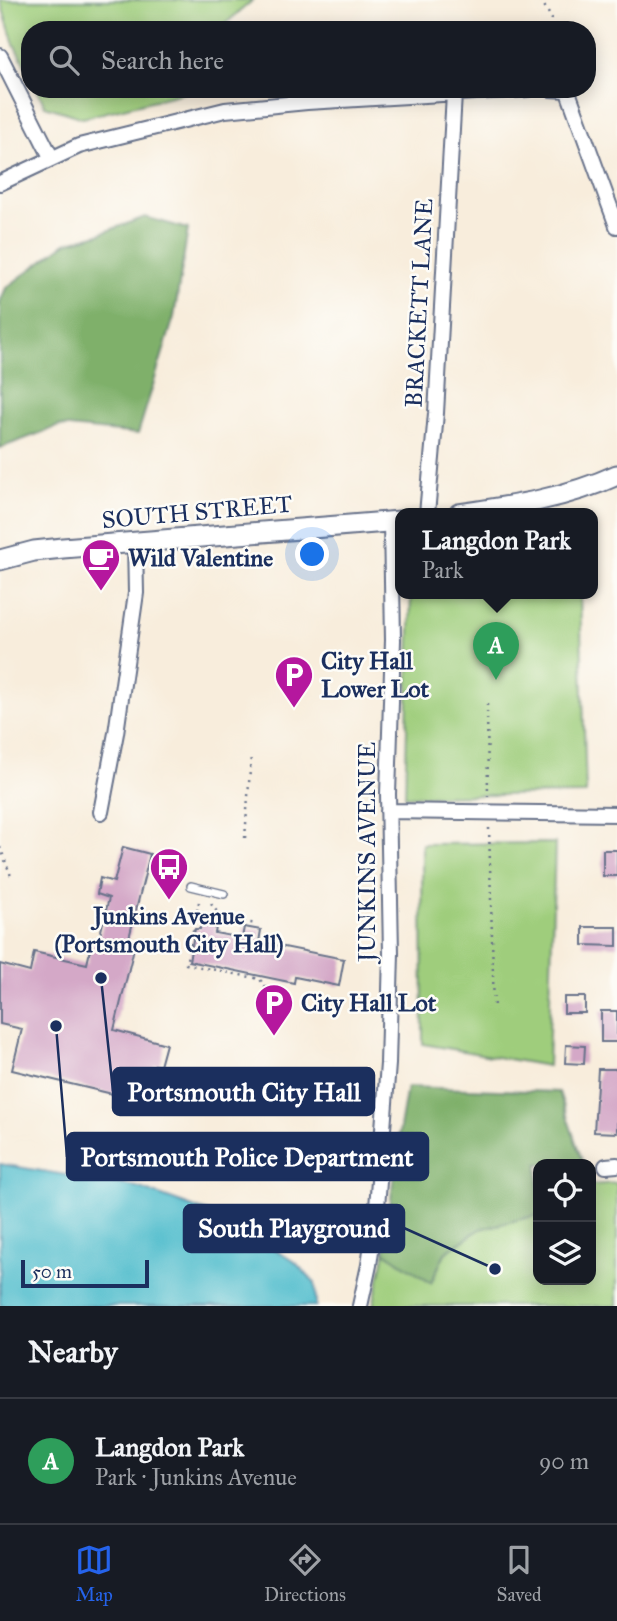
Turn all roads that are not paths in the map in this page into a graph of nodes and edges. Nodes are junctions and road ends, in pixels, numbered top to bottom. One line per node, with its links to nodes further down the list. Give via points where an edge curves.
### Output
1 (0, 56): 2 (street)
2 (21, 98)
3 (21, 98): 7 (street)
4 (380, 98): 7 (street, via 225,110)
5 (454, 98): 11 (street, BRACKETT LANE)
6 (570, 98): 9 (street)
7 (51, 157): 8 (street)
8 (0, 183)
9 (617, 226)
10 (617, 475): 12 (street, via 559,496)
11 (428, 508)
12 (492, 508)
13 (395, 521): 14 (street, SOUTH STREET); 16 (street, JUNKINS AVENUE)
14 (135, 542): 15 (street, SOUTH STREET, via 34,551); 17 (street, via 136,593)
15 (0, 560)
16 (388, 811): 18 (street); 21 (street, JUNKINS AVENUE, via 388,1064 377,1207)
17 (100, 812)
18 (617, 814)
19 (191, 886): 20 (lane)
20 (224, 894)
21 (360, 1306)

